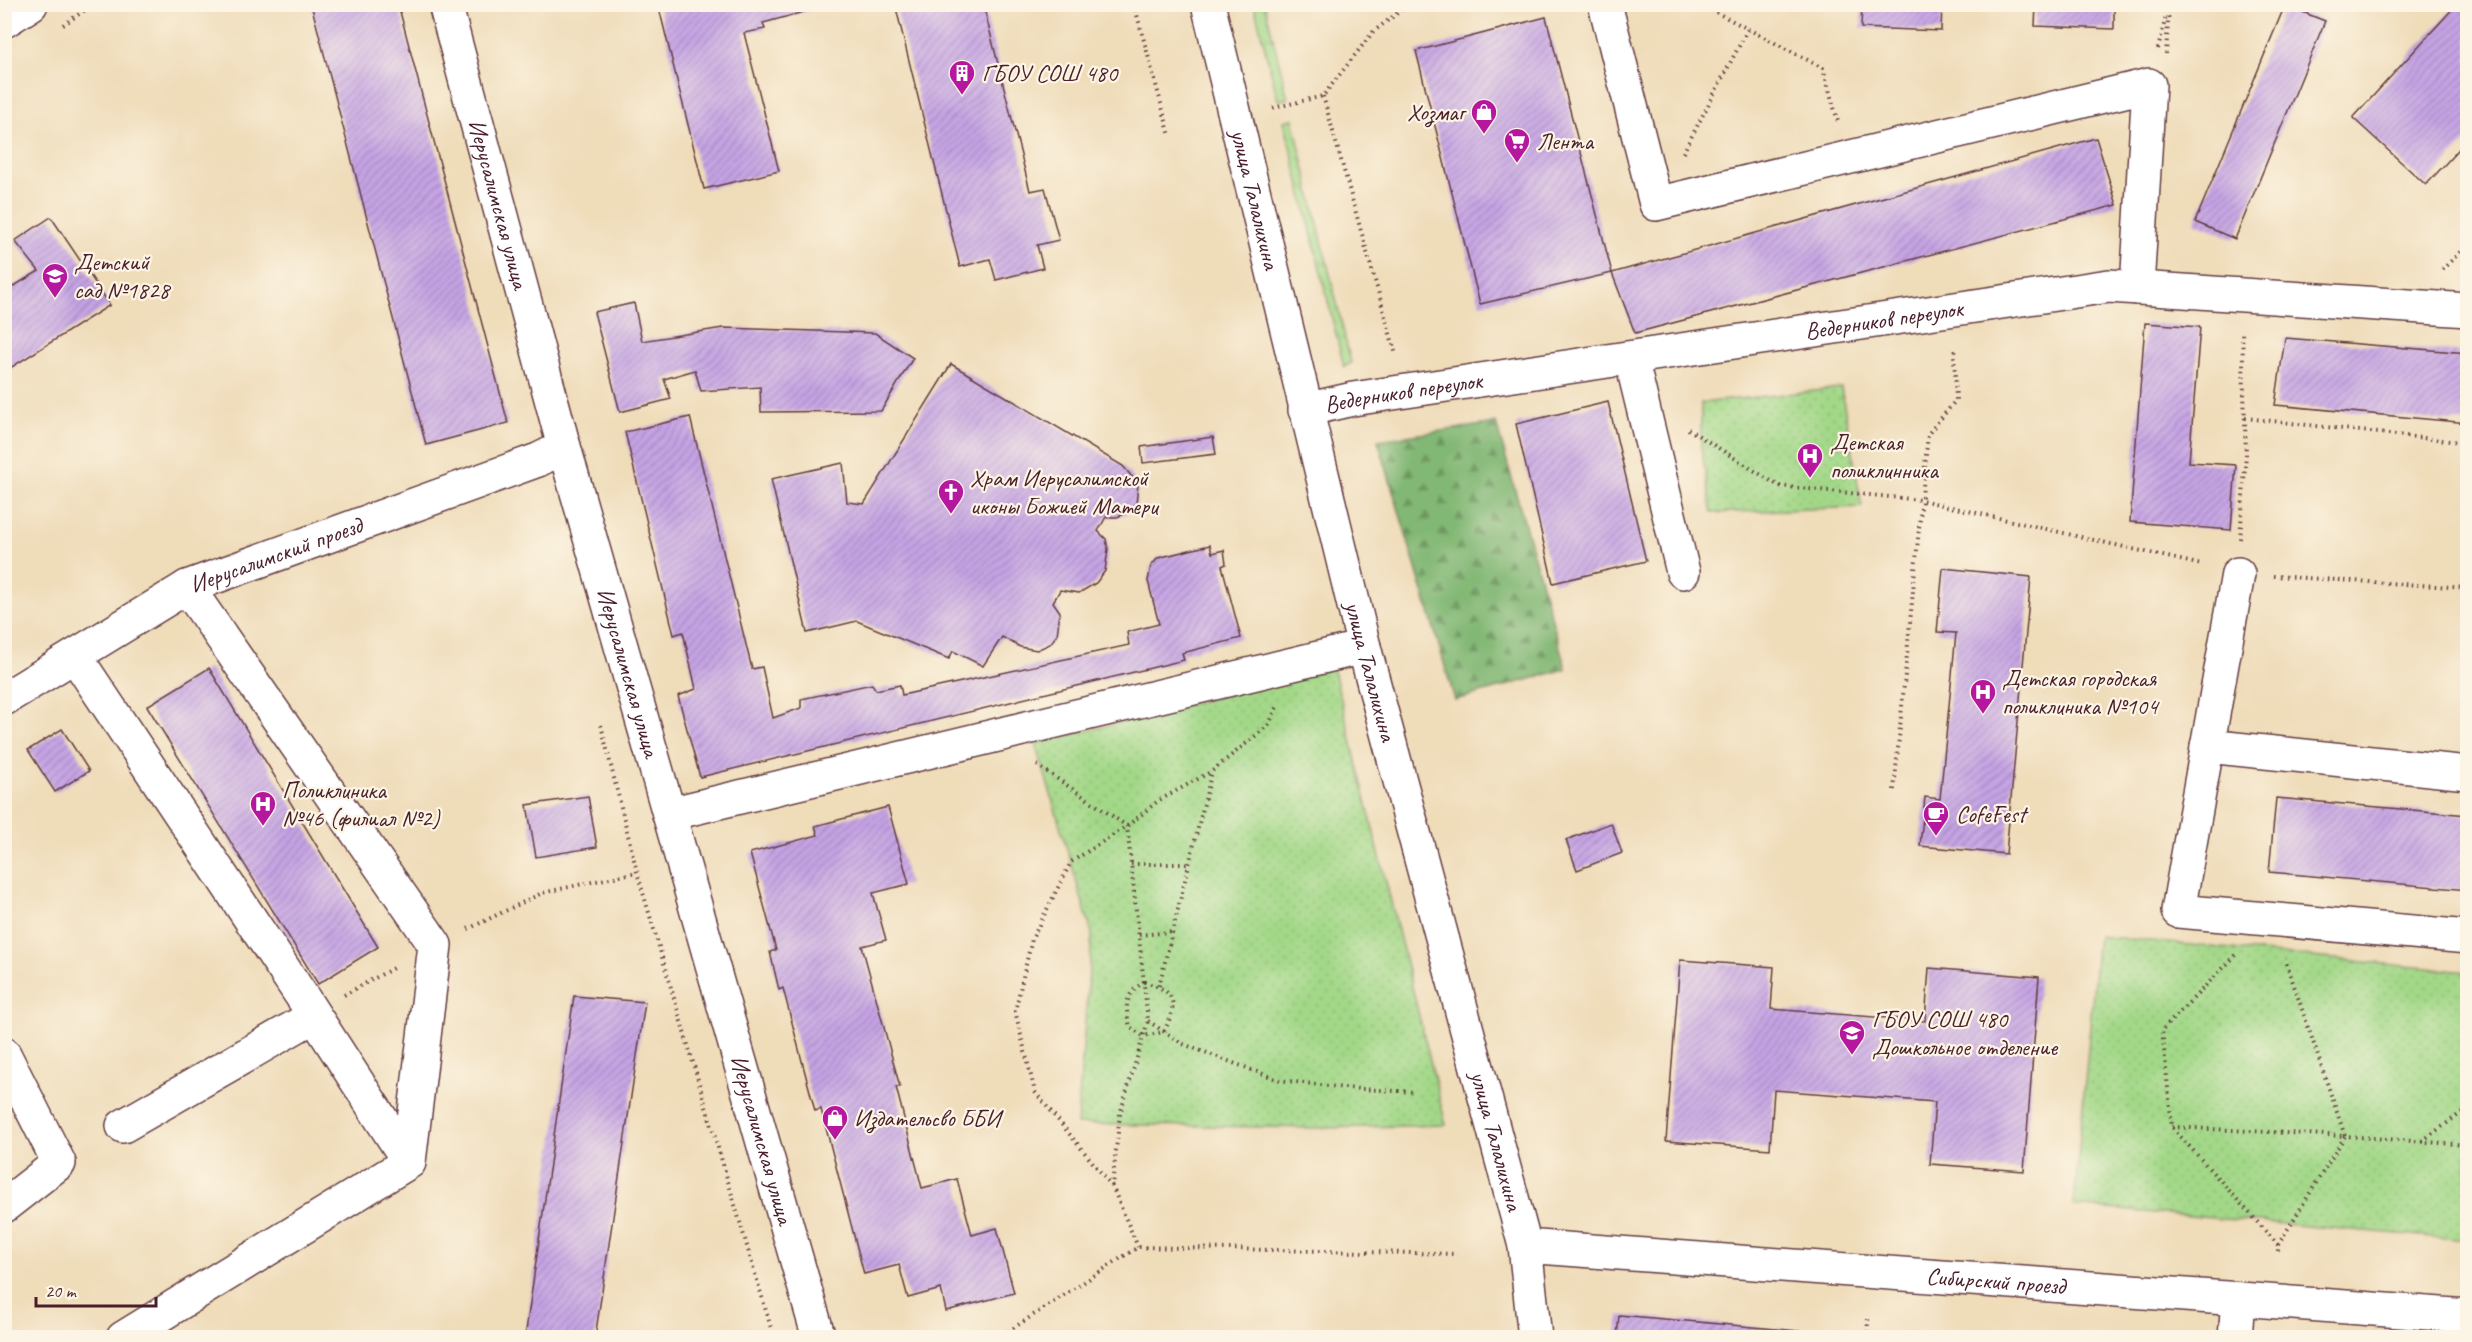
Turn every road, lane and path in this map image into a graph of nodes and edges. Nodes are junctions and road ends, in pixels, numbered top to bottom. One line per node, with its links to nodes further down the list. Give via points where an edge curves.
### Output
1 (31, 4): 9 (street)
2 (445, 4): 29 (street, Иерусалимская улица)
3 (1134, 4): 14 (path)
4 (1208, 4): 26 (street, улица Талалихина)
5 (1409, 4): 12 (path, via 1373,32)
6 (1605, 4): 16 (street)
7 (1700, 4): 10 (path)
8 (2169, 4): 11 (path)
9 (4, 21)
10 (1748, 29): 15 (path, via 1823,68); 16 (path)
11 (2149, 85): 15 (street); 19 (street)
12 (1323, 96): 13 (path); 24 (path)
13 (1272, 108)
14 (1170, 136)
15 (1849, 158): 16 (street)
16 (1656, 204)
17 (2468, 244): 18 (path)
18 (2441, 271)
19 (2137, 288): 20 (street, Ведерников переулок, via 2109,286); 21 (street, Ведерников переулок)
20 (1984, 305): 23 (street, Ведерников переулок); 30 (path, via 1954,354 1956,400 1928,434)
21 (2468, 310)
22 (2242, 319): 27 (path)
23 (1631, 358): 24 (street, Ведерников переулок); 25 (street)
24 (1406, 392): 26 (street, Ведерников переулок)
25 (1641, 399): 30 (path, via 1779,486); 31 (street)
26 (1305, 410): 35 (street, улица Талалихина)
27 (2245, 418): 28 (path); 32 (path)
28 (2468, 443)
29 (564, 447): 33 (street, Иерусалимский проезд, via 538,460); 44 (street, Иерусалимская улица)
30 (1922, 500): 32 (path); 43 (path)
31 (1683, 572)
32 (2238, 574): 34 (path); 40 (street)
33 (187, 586): 36 (street, Иерусалимский проезд); 52 (street)
34 (2468, 588)
35 (1364, 647): 37 (street); 71 (street, улица Талалихина)
36 (75, 656): 38 (street, Иерусалимский проезд); 55 (street)
37 (1297, 663): 39 (street); 41 (path, via 1268,726)
38 (4, 699)
39 (994, 736): 44 (street); 45 (path)
40 (2207, 746): 42 (street); 48 (street, via 2178,911)
41 (1212, 771): 45 (path, via 1158,801); 47 (path)
42 (2468, 773)
43 (1894, 790)
44 (669, 814): 80 (street, Иерусалимская улица)
45 (1127, 826): 46 (path); 68 (path, via 1071,862 1032,939 1015,1011 1035,1092)
46 (1131, 864): 47 (path); 50 (path)
47 (1189, 864): 49 (path)
48 (2271, 920): 51 (street); 63 (path, via 2162,1030); 64 (path)
49 (1172, 932): 50 (path); 54 (path)
50 (1138, 935): 53 (path)
51 (2468, 937)
52 (435, 945): 55 (path); 67 (street); 79 (path, via 542,893 637,872)
53 (1144, 982): 54 (path); 56 (path); 58 (path, via 1133,989 1125,1007 1130,1027)
54 (1159, 986): 57 (path, via 1171,996 1174,1012)
55 (313, 1014): 62 (street); 67 (street)
56 (1148, 1021): 57 (path); 58 (path)
57 (1164, 1032): 58 (path); 60 (path, via 1182,1044 1279,1080 1345,1089)
58 (1143, 1036): 68 (path, via 1120,1114)
59 (4, 1054): 69 (street, via 59,1163)
60 (1415, 1092)
61 (2468, 1108): 65 (path)
62 (123, 1126)
63 (2172, 1127): 64 (path); 70 (path)
64 (2345, 1136): 65 (path); 70 (path)
65 (2421, 1141): 66 (path)
66 (2468, 1145)
67 (409, 1162): 78 (street)
68 (1112, 1186): 72 (path)
69 (4, 1206)
70 (2278, 1245): 73 (path)
71 (1525, 1246): 75 (street, Сибирский проезд); 82 (street, улица Талалихина)
72 (1138, 1247): 74 (path); 81 (path)
73 (2278, 1251)
74 (1457, 1254)
75 (2238, 1299): 76 (street, Сибирский проезд); 84 (street)
76 (2468, 1316)
77 (1868, 1318): 83 (path)
78 (123, 1338)
79 (774, 1338)
80 (819, 1338)
81 (998, 1338)
82 (1534, 1338)
83 (1866, 1338)
84 (2235, 1338)

